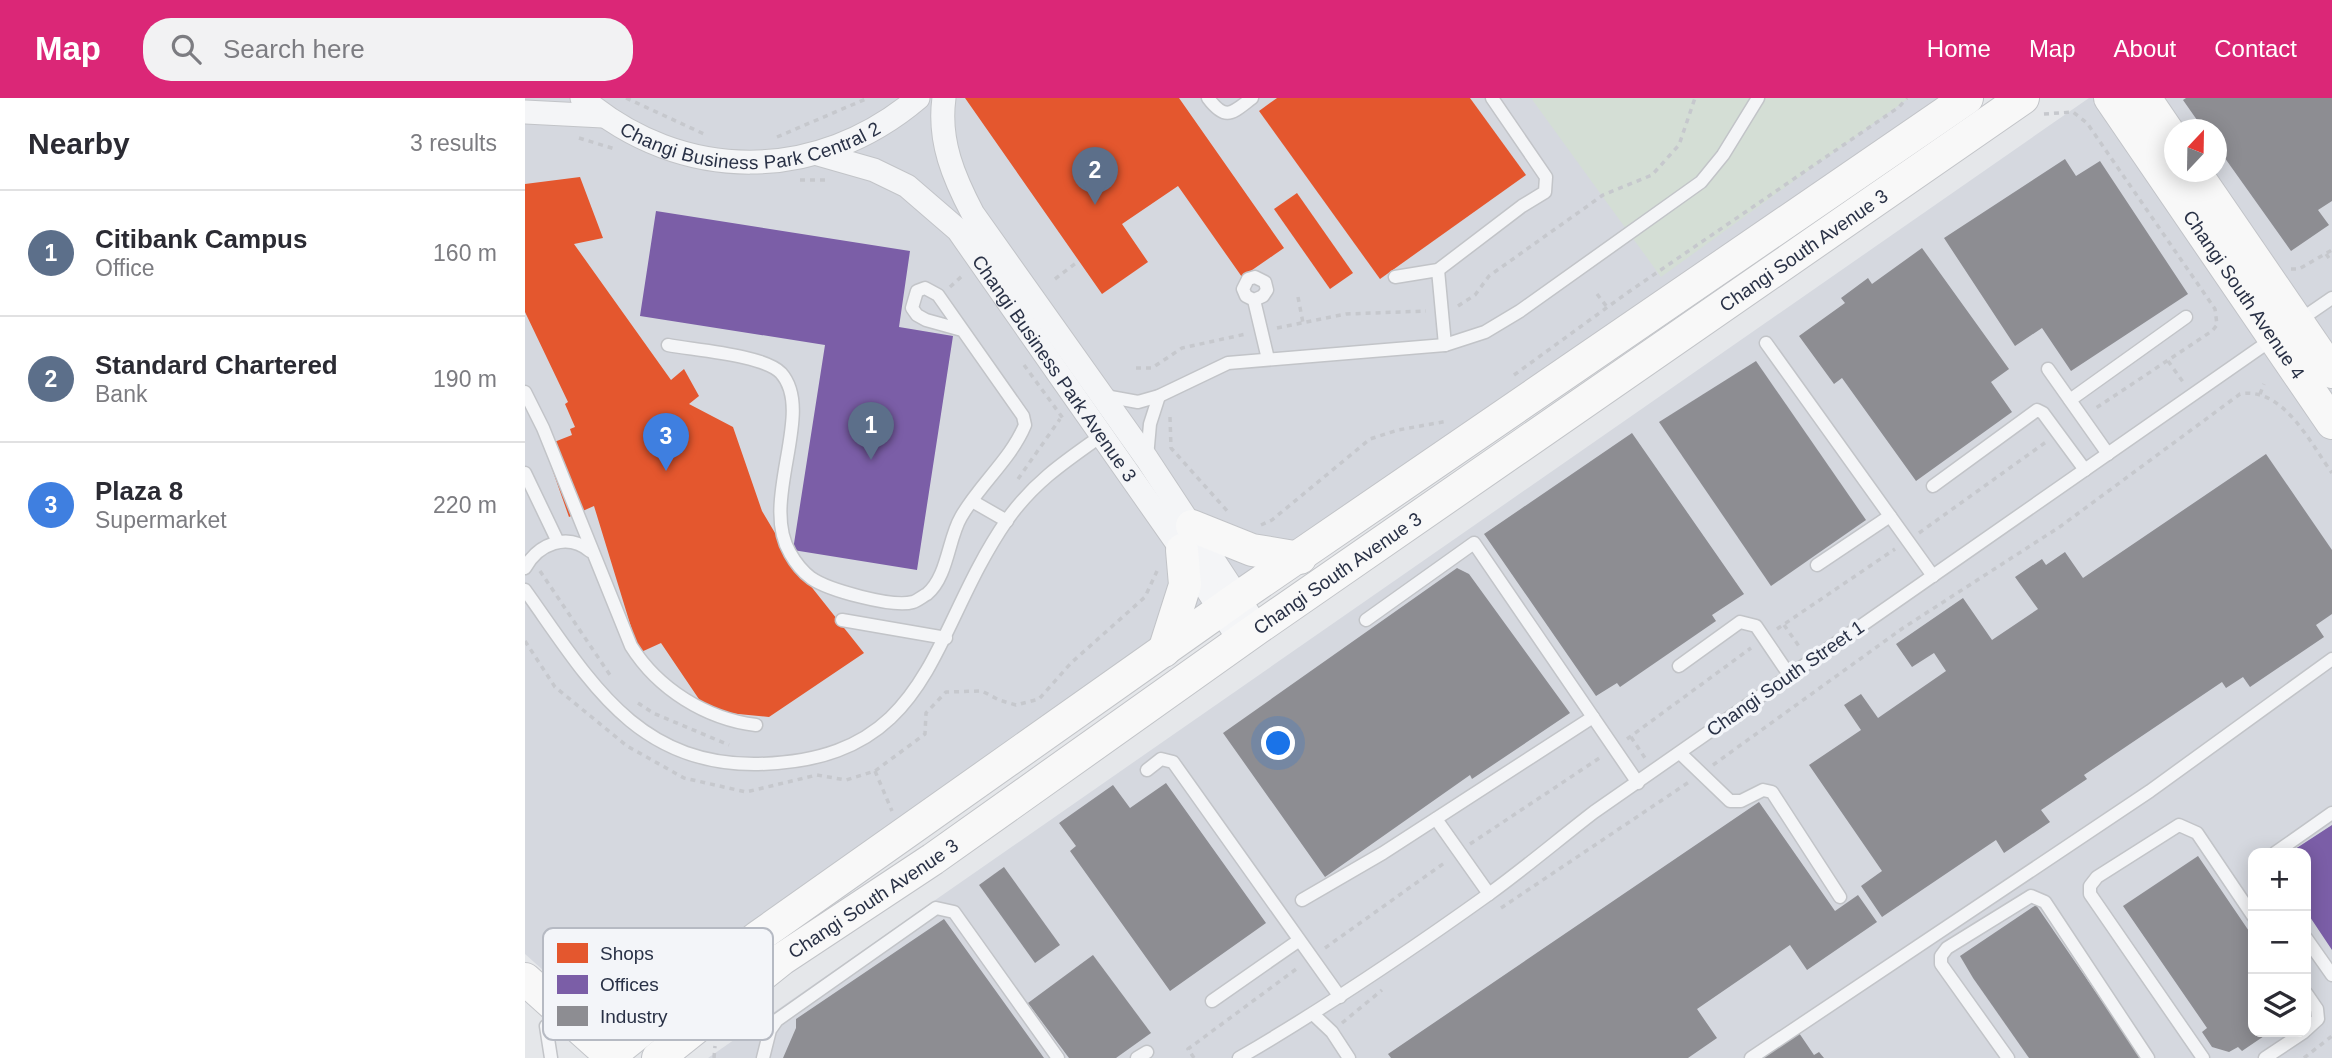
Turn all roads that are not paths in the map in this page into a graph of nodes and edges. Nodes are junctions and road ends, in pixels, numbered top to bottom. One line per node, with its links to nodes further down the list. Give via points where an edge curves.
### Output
1 (582, 98): 13 (street, Changi Business Park Central 2)
2 (918, 98): 15 (street, Changi Business Park Central 2, via 891,120)
3 (944, 98): 31 (street, Changi Business Park Avenue 3, via 945,147 973,215)
4 (1208, 98): 5 (lane, via 1224,114)
5 (1252, 98)
6 (1492, 98): 17 (lane, via 1546,177 1545,192)
7 (1758, 98): 26 (lane, via 1701,182 1520,311 1485,332)
8 (1967, 98): 47 (street, Changi South Avenue 3)
9 (2110, 98): 23 (street, Changi South Avenue 4)
10 (2144, 98): 14 (street)
11 (2033, 106): 55 (street, Changi South Avenue 3)
12 (525, 112): 13 (street)
13 (603, 116): 15 (street, Changi Business Park Central 2, via 647,139 700,158 745,165)
14 (2164, 126)
15 (818, 154): 35 (street, Changi Business Park Avenue 3, via 874,170 907,186 958,230)
16 (2201, 182): 23 (street, Changi South Avenue 4)
17 (1438, 270): 18 (lane); 26 (lane)
18 (1395, 277)
19 (2332, 298): 23 (lane, Changi South Street 1)
20 (1254, 300): 27 (lane)
21 (2186, 317): 33 (lane)
22 (962, 330): 41 (lane, via 1025,425)
23 (2285, 330): 29 (street, Changi South Avenue 4); 34 (street, Changi South Avenue 4); 36 (lane, Changi South Street 1)
24 (1766, 343): 42 (lane)
25 (668, 345): 41 (lane, via 757,361 781,372 792,393 790,447 780,490 780,533 800,567 832,589 912,603 930,592 960,517)
26 (1445, 345): 27 (lane)
27 (1268, 359): 32 (lane, via 1228,363)
28 (2048, 369): 33 (lane)
29 (2332, 372)
30 (525, 392): 46 (lane)
31 (1101, 395): 32 (lane, via 1138,402); 37 (street, Changi Business Park Avenue 3)
32 (1159, 396): 37 (lane)
33 (2070, 401): 36 (lane)
34 (2332, 423)
35 (1093, 441): 43 (lane, via 1037,482); 44 (street, Changi Business Park Avenue 3)
36 (2108, 454): 38 (lane, Changi South Street 1)
37 (1146, 459): 44 (street, Changi Business Park Avenue 3)
38 (2085, 470): 40 (lane, via 2043,413 2031,412); 50 (lane, Changi South Street 1)
39 (525, 473): 45 (lane)
40 (1933, 486)
41 (972, 501): 43 (lane)
42 (1890, 516): 49 (lane); 50 (lane)
43 (1007, 521): 56 (lane)
44 (1187, 538): 47 (street); 52 (street, Changi Business Park Avenue 3); 57 (street, via 1185,585)
45 (558, 542): 46 (lane, via 574,541); 48 (lane)
46 (590, 551): 62 (lane, via 642,663 710,714)
47 (1300, 558): 52 (street, Changi South Avenue 3)
48 (528, 563)
49 (1817, 565)
50 (1933, 576): 60 (lane, Changi South Street 1)
51 (525, 590): 56 (lane, via 597,692 642,733 690,755 734,764 788,763 828,756 867,737 899,710)
52 (1230, 605): 55 (street, Changi Business Park Avenue 3); 57 (street, Changi South Avenue 3)
53 (842, 620): 56 (lane)
54 (1366, 620): 61 (lane, via 1474,543)
55 (1249, 635): 76 (street, Changi South Avenue 3)
56 (946, 638)
57 (1164, 651): 73 (street, Changi South Avenue 3)
58 (2332, 659): 102 (lane, via 2150,791)
59 (1679, 666): 60 (lane, via 1740,622 1756,626)
60 (1790, 676): 63 (lane, Changi South Street 1)
61 (1593, 717): 65 (lane); 67 (lane)
62 (756, 725)
63 (1680, 753): 65 (lane, Changi South Street 1); 70 (lane, via 1730,802 1763,790 1772,792)
64 (1147, 770): 74 (lane, via 1161,759 1173,762)
65 (1638, 783): 69 (lane, Changi South Street 1)
66 (2332, 813): 68 (lane)
67 (1436, 819): 69 (lane); 71 (lane)
68 (2282, 848)
69 (1489, 894): 80 (lane, Changi South Street 1)
70 (1840, 897)
71 (1302, 900)
72 (2250, 911): 105 (lane, via 2197,833 2179,825 2090,886 2090,894)
73 (771, 928)
74 (1298, 941): 80 (lane); 82 (lane)
75 (2311, 945): 77 (lane)
76 (773, 966)
77 (2332, 975)
78 (525, 979): 79 (street)
79 (543, 997)
80 (1341, 997): 83 (lane, Changi South Street 1)
81 (2311, 1000): 85 (lane, via 2318,1018)
82 (1212, 1001)
83 (1314, 1015): 100 (lane, Changi South Street 1); 101 (lane)
84 (536, 1016): 87 (lane)
85 (2311, 1025)
86 (773, 1026): 99 (lane, via 936,908 954,912)
87 (543, 1036)
88 (2296, 1037): 106 (lane)
89 (545, 1040): 96 (lane)
90 (575, 1040): 95 (street)
91 (586, 1040): 95 (street)
92 (625, 1040): 95 (street, Changi South Avenue 3)
93 (681, 1040): 97 (street, Changi South Avenue 3)
94 (768, 1040): 98 (lane)
95 (603, 1057)
96 (551, 1058)
97 (658, 1058)
98 (763, 1058)
99 (1058, 1058)
100 (1239, 1058)
101 (1349, 1058)
102 (1751, 1058)
103 (2008, 1058): 104 (lane, via 1941,964 1941,956 2031,896 2045,902)
104 (2148, 1058)
105 (2203, 1058)
106 (2265, 1058)

